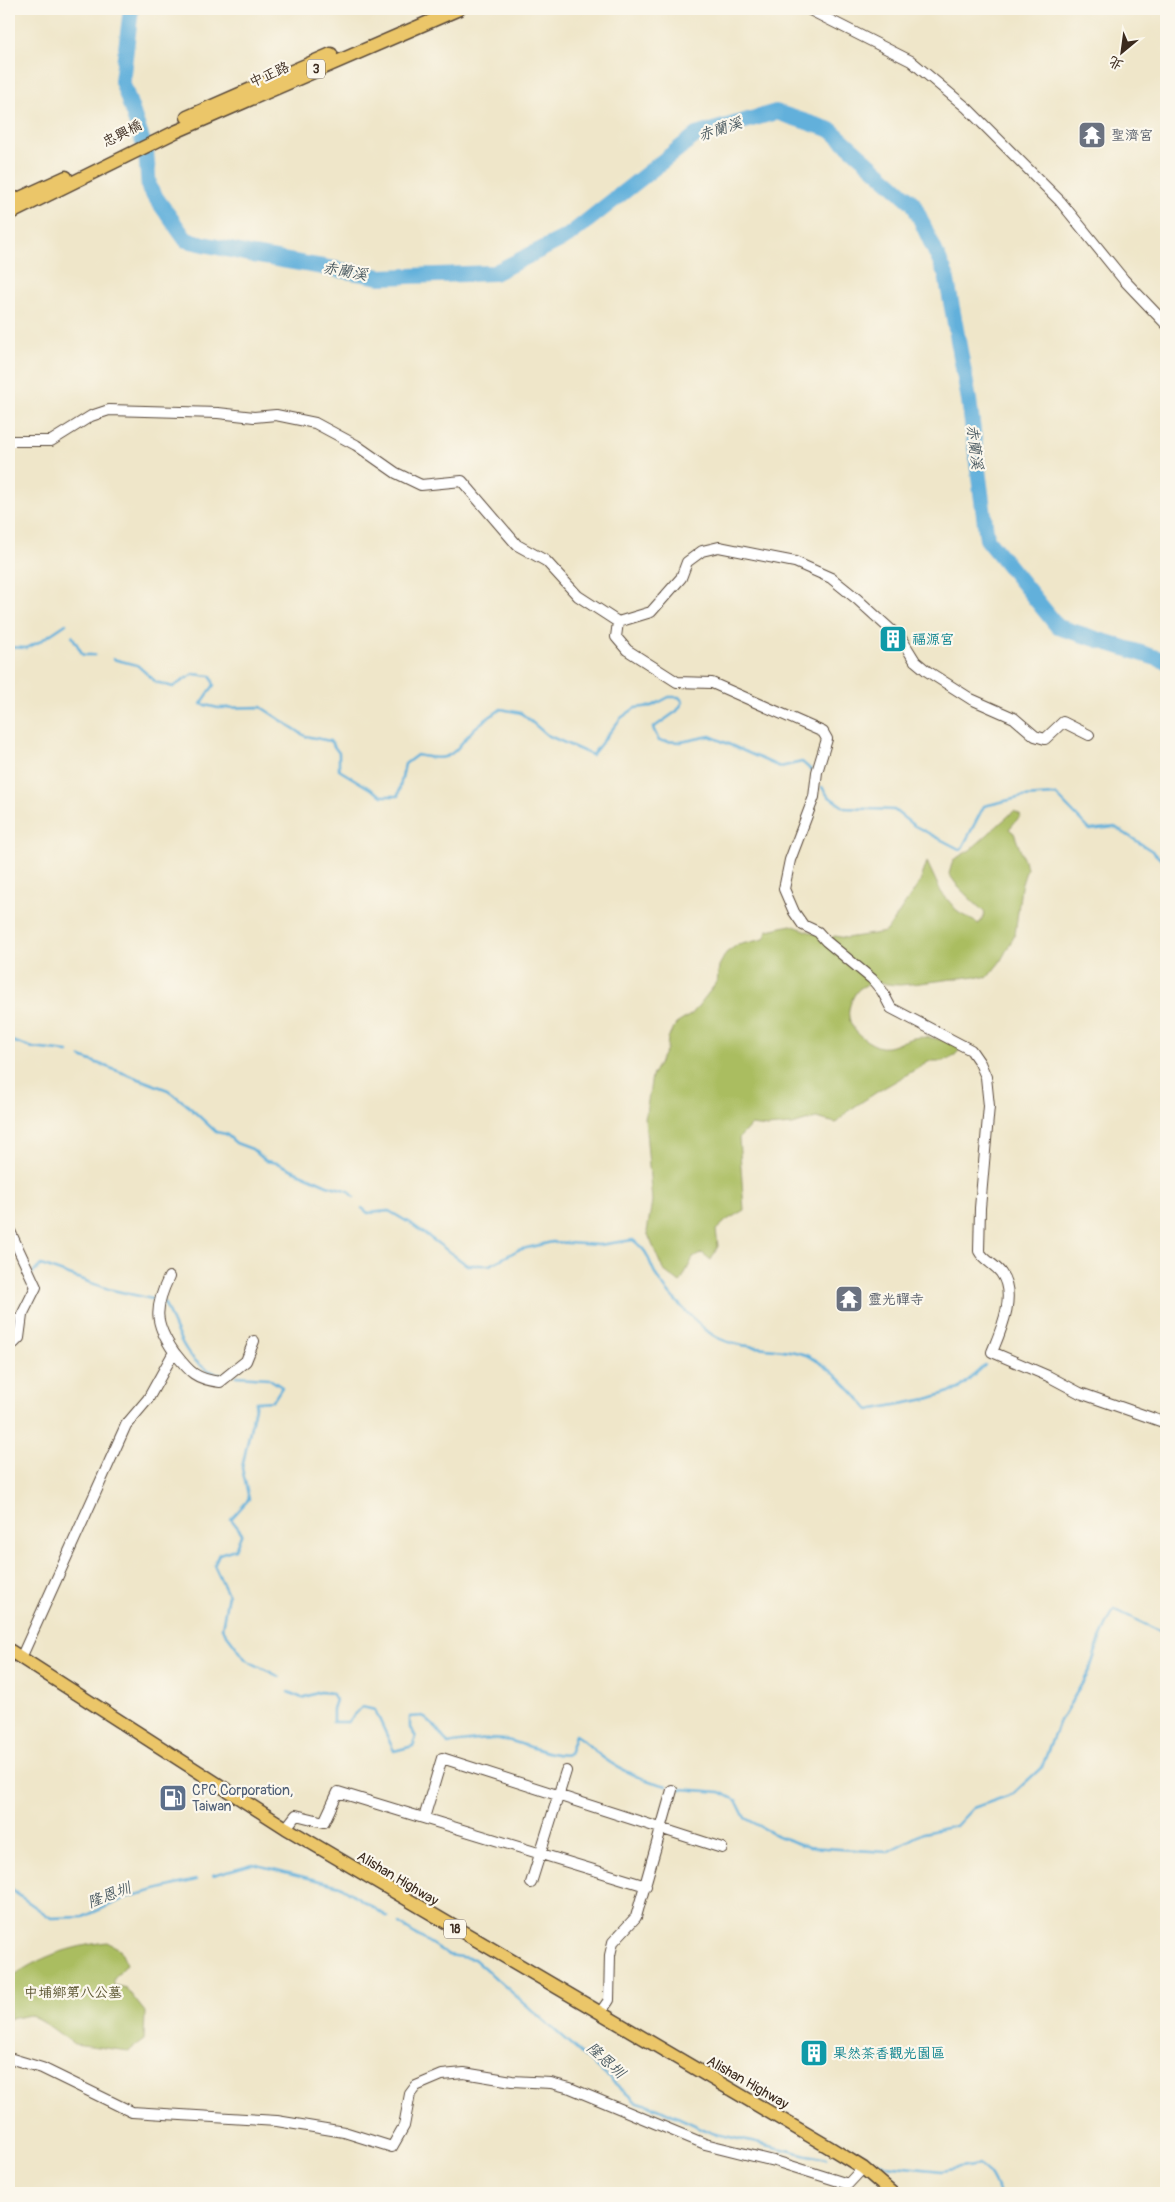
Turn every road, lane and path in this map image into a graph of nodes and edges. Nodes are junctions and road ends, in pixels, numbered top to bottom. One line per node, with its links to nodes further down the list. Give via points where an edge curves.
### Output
1 (438, 9): 4 (main road, 中正路 / 3, via 266,81)
2 (459, 9): 4 (main road, 中正路 / 3)
3 (808, 9): 8 (street, via 911,62 967,108 1060,201 1124,280)
4 (173, 128): 5 (main road, 忠興橋 / 3)
5 (89, 170): 6 (main road, 3); 7 (main road, 3)
6 (9, 203)
7 (9, 214)
8 (1166, 324)
9 (9, 441): 10 (street, via 51,441 91,416 109,410 254,417 276,415 302,419 356,445 396,473 421,485 462,481 517,545 546,561 578,596)
10 (618, 622): 11 (street, via 651,612 680,578 687,562 702,551 719,547 795,562 832,578 902,640 915,661 972,699 1014,718 1035,736 1045,739 1063,722); 17 (street, via 616,637 627,650 676,682 712,683 823,732 827,739 817,772 814,797 790,860 784,889 803,925 818,932 862,970 882,991 891,1008 970,1050 980,1063 986,1077 990,1106 979,1251 1008,1284 1004,1323 992,1352 1080,1393)
11 (1089, 735)
12 (9, 1229): 15 (street, via 36,1287 22,1315 19,1338)
13 (169, 1277): 16 (street, via 159,1297 158,1312 160,1332)
14 (254, 1340): 16 (street, via 246,1361 220,1382 203,1380 190,1372)
15 (9, 1344)
16 (174, 1352): 19 (street, via 148,1399 126,1425)
17 (1166, 1423)
18 (9, 1650): 19 (main road, 18)
19 (21, 1658): 25 (main road, Alishan Highway / 18)
20 (566, 1771): 22 (street)
21 (672, 1790): 24 (street)
22 (559, 1795): 23 (street, via 442,1758); 24 (street); 27 (street)
23 (424, 1818): 25 (street, via 338,1792 324,1822 296,1815); 27 (street)
24 (661, 1827): 26 (street); 29 (street)
25 (286, 1828): 30 (main road, Alishan Highway / 18)
26 (722, 1848)
27 (540, 1853): 28 (street); 29 (street)
28 (531, 1883)
29 (646, 1886): 30 (street, via 636,1917 613,1942 609,2000)
30 (600, 2013): 32 (main road, Alishan Highway / 18)
31 (9, 2058): 32 (street, via 42,2068 132,2112 285,2122 344,2132 392,2147 404,2126 413,2090 433,2077 464,2073 551,2083 580,2091 690,2139 726,2151 778,2162 848,2184)
32 (863, 2168): 33 (main road, Alishan Highway / 18)
33 (892, 2193)

